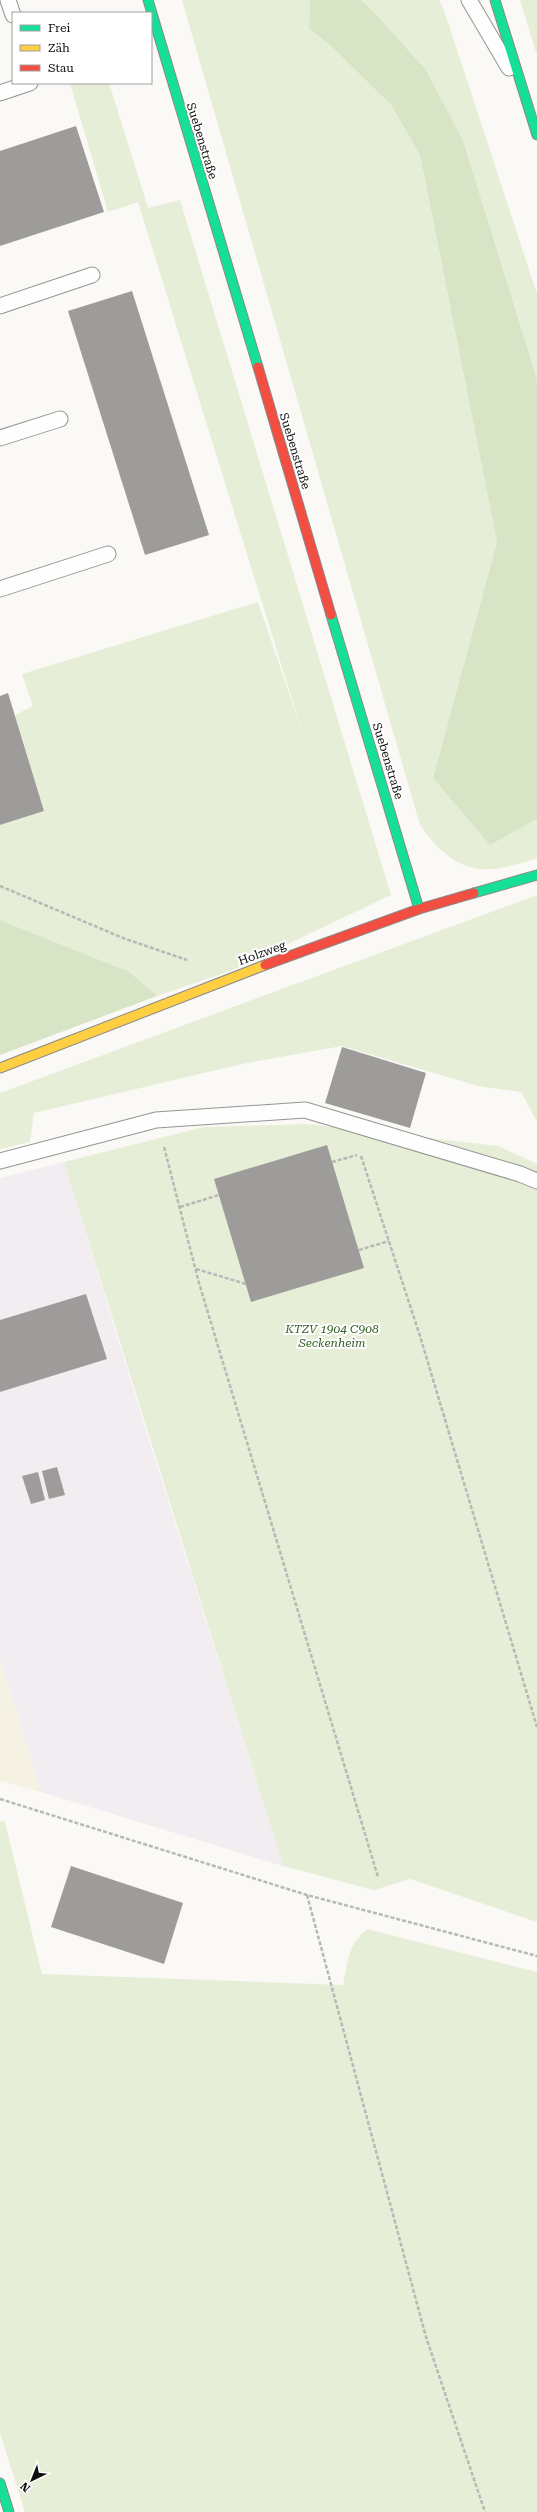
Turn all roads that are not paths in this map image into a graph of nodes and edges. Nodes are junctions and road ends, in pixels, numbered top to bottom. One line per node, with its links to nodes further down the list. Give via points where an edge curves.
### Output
1 (8, 0): 5 (lane)
2 (148, 0): 6 (main road, Suebenstraße)
3 (469, 0): 9 (lane)
4 (495, 0): 9 (main road)
5 (12, 12)
6 (152, 12)
7 (152, 13): 19 (main road, Suebenstraße)
8 (27, 84): 10 (lane)
9 (524, 93): 11 (main road)
10 (0, 94)
11 (537, 135)
12 (92, 275): 13 (lane)
13 (0, 306)
14 (60, 419): 15 (lane)
15 (0, 438)
16 (108, 554): 17 (lane)
17 (0, 589)
18 (537, 875): 19 (main road, Holzweg)
19 (419, 909): 20 (main road, Holzweg, via 219,982)
20 (0, 1068)
21 (0, 1161): 22 (lane, via 156,1120 305,1110 357,1128 520,1174)
22 (537, 1182)
23 (0, 2483): 24 (main road)
24 (9, 2512)

